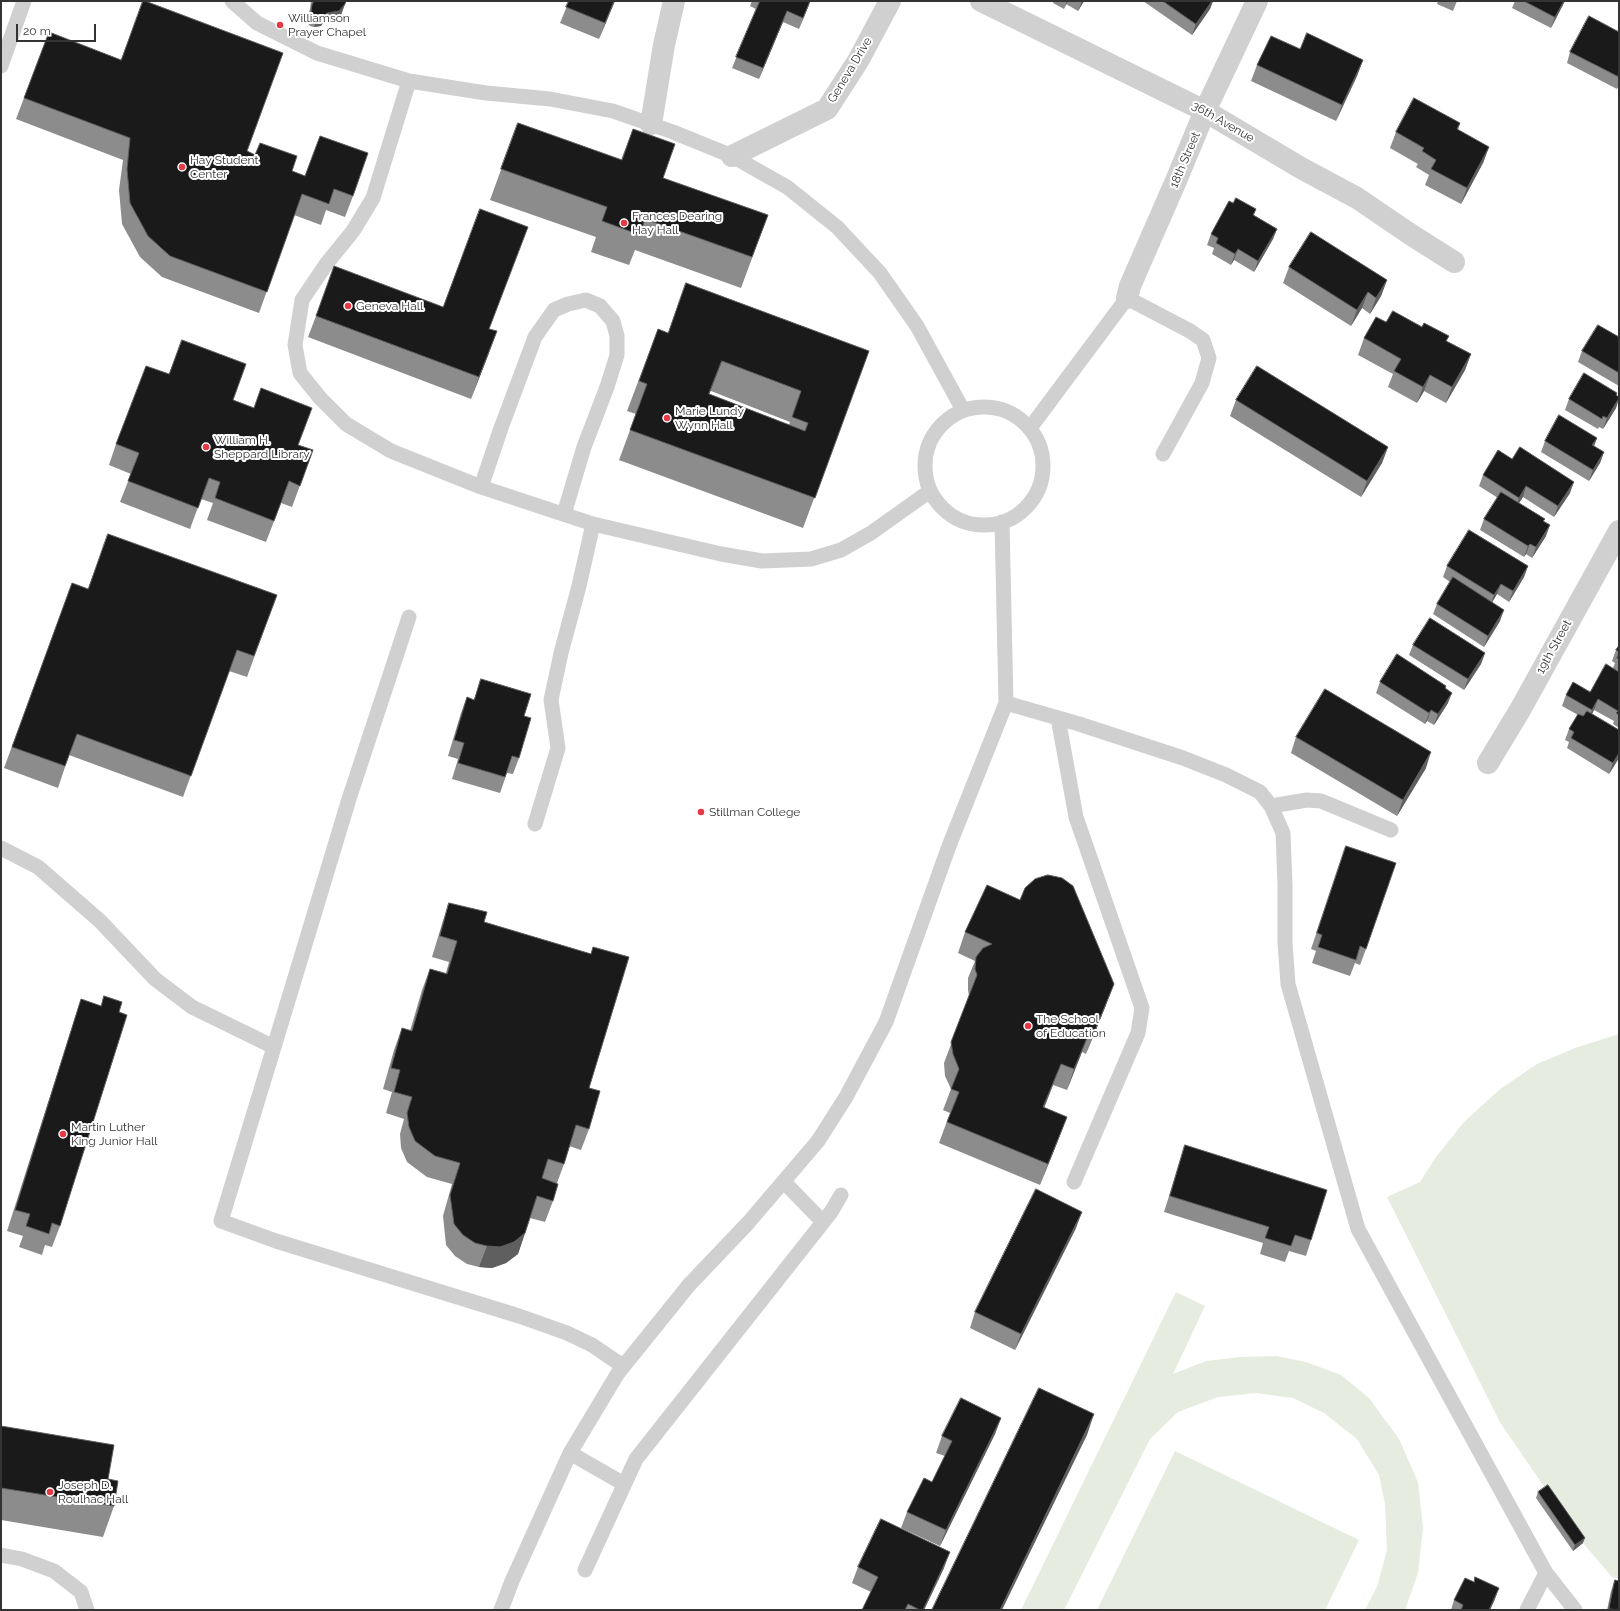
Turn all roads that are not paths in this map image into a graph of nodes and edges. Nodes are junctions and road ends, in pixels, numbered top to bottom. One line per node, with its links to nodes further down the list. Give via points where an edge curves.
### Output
1 (24, 1): 7 (lane)
2 (232, 1): 8 (lane, via 257,23 317,53)
3 (674, 1): 10 (street)
4 (890, 1): 11 (street, Geneva Drive, via 858,62 826,109)
5 (981, 1): 9 (street, 36th Avenue)
6 (1257, 1): 9 (street, 18th Street)
7 (1, 66)
8 (409, 81): 10 (lane, via 582,104); 17 (lane, via 373,198 353,232 327,263 302,300 295,345 300,373 346,424 391,451)
9 (1206, 111): 12 (street, 36th Avenue, via 1357,198); 13 (street, 18th Street)
10 (651, 124): 11 (lane)
11 (732, 156): 14 (lane, via 788,187 838,227 880,273 918,326)
12 (1454, 262)
13 (1127, 298): 15 (lane); 16 (lane, via 1203,340 1209,358 1202,383)
14 (963, 410): 15 (lane, via 980,407 999,408 1016,416); 18 (lane, via 946,420 933,435 926,453 925,473)
15 (1030, 428): 20 (lane, via 1039,445 1043,463 1041,482 1032,500 1019,513)
16 (1163, 454)
17 (481, 487): 19 (lane); 19 (lane, via 535,337 554,310 586,300 600,306 613,321 617,336 616,355)
18 (930, 491): 20 (lane, via 940,506 963,521 985,525); 21 (lane, via 871,533 841,550 810,559 762,561)
19 (564, 514): 21 (lane)
20 (1002, 522): 24 (lane)
21 (593, 524): 28 (lane, via 551,700 558,748)
22 (1619, 531): 26 (street, 19th Street)
23 (409, 617): 31 (lane, via 350,798)
24 (1006, 703): 25 (lane); 32 (lane, via 949,846 886,1022 846,1097 822,1134)
25 (1058, 718): 27 (lane, via 1219,772 1260,792); 33 (lane, via 1076,818 1142,1008 1138,1033)
26 (1488, 763)
27 (1271, 806): 29 (lane, via 1307,800 1321,801); 41 (lane, via 1283,833 1288,984 1358,1229)
28 (535, 824)
29 (1391, 830)
30 (1, 848): 31 (lane, via 38,867 100,921 155,979 192,1007)
31 (274, 1047): 36 (lane, via 221,1221 276,1241 519,1316 586,1342)
32 (784, 1182): 35 (lane); 36 (lane, via 689,1285)
33 (1074, 1182)
34 (841, 1195): 35 (lane)
35 (823, 1222): 38 (lane, via 636,1459)
36 (623, 1366): 37 (lane)
37 (570, 1453): 38 (lane); 43 (lane)
38 (624, 1484): 40 (lane)
39 (1, 1555): 42 (lane, via 22,1559 54,1572 81,1592)
40 (585, 1570)
41 (1546, 1573): 44 (lane); 45 (lane)
42 (87, 1610)
43 (501, 1610)
44 (1527, 1610)
45 (1575, 1610)

